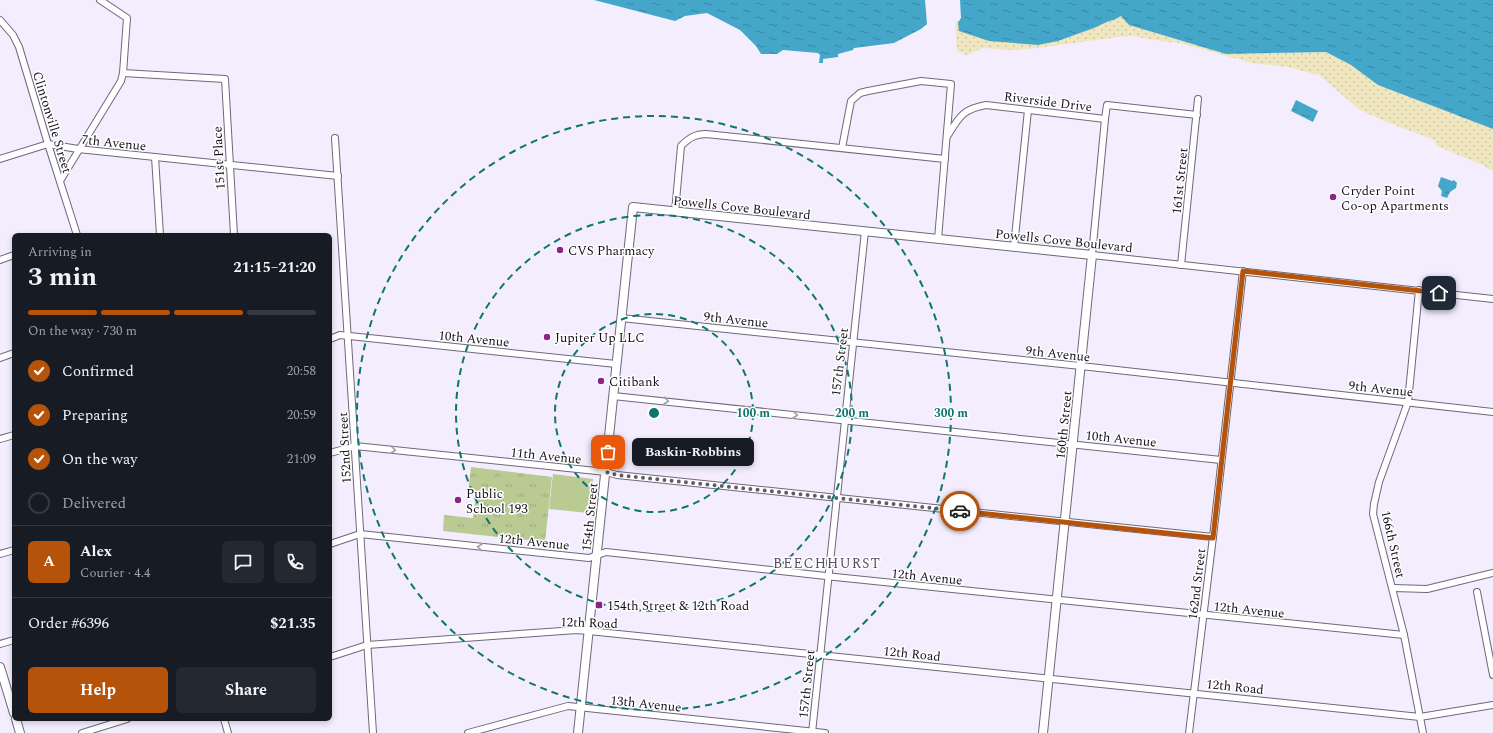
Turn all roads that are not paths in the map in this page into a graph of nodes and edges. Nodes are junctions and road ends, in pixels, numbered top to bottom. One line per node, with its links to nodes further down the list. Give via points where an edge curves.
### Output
1 (100, 0): 3 (street, via 127,18)
2 (0, 20): 10 (street, Clintonville Street, via 20,47)
3 (123, 73): 12 (street, via 120,82); 16 (street, 151st Place, via 224,79)
4 (1198, 99): 6 (street, 161st Street)
5 (1028, 110): 7 (street, Riverside Drive); 8 (street, Riverside Drive, via 986,105 974,107 964,113); 26 (street)
6 (1197, 115): 7 (street, Riverside Drive, via 1107,105); 30 (street, 161st Street)
7 (1104, 119): 27 (street, 160th Street)
8 (947, 136): 11 (street, via 951,84 920,81 860,93 851,101); 15 (street)
9 (335, 138): 17 (street, 152nd Street)
10 (48, 144): 12 (street, 7th Avenue); 14 (street, 7th Avenue); 18 (street, Clintonville Street)
11 (842, 148): 15 (street); 20 (street, via 697,134 681,146)
12 (78, 149): 13 (street, 7th Avenue); 18 (street)
13 (155, 157): 16 (street, 7th Avenue); 23 (street)
14 (0, 159)
15 (945, 159): 25 (street)
16 (229, 165): 17 (street); 24 (street, 151st Place)
17 (338, 176): 35 (street, 152nd Street)
18 (60, 181): 22 (street, Clintonville Street)
19 (633, 207): 20 (street, Powells Cove Boulevard); 34 (street, 154th Street)
20 (675, 212): 21 (street, Powells Cove Boulevard)
21 (865, 231): 25 (street, Powells Cove Boulevard); 37 (street, 157th Street)
22 (76, 233)
23 (160, 233)
24 (234, 233)
25 (938, 239): 26 (street, Powells Cove Boulevard)
26 (1014, 247): 27 (street, Powells Cove Boulevard)
27 (1092, 255): 30 (street, Powells Cove Boulevard); 41 (street, 160th Street)
28 (12, 256): 29 (street)
29 (0, 260)
30 (1181, 264): 31 (street, Powells Cove Boulevard)
31 (1243, 271): 32 (street, Powells Cove Boulevard); 42 (street, 162nd Street)
32 (1419, 290): 33 (street, Powells Cove Boulevard); 44 (street, 166th Street)
33 (1493, 299)
34 (621, 318): 37 (street, 9th Avenue); 40 (street, 154th Street)
35 (348, 336): 36 (street, 10th Avenue, via 340,335); 40 (street, 10th Avenue); 50 (street, 152nd Street)
36 (332, 338)
37 (853, 342): 41 (street, 9th Avenue); 46 (street, 157th Street)
38 (12, 354): 39 (street)
39 (0, 358)
40 (616, 364): 43 (street, 154th Street)
41 (1081, 366): 42 (street, 9th Avenue); 49 (street, 160th Street)
42 (1230, 383): 44 (street, 9th Avenue); 52 (street, 162nd Street)
43 (613, 396): 46 (street, 10th Avenue, one-way to 46); 53 (street, 154th Street)
44 (1408, 402): 45 (street, 9th Avenue); 64 (street, 166th Street, via 1379,482 1373,509 1374,522)
45 (1493, 412)
46 (843, 420): 49 (street, 10th Avenue); 54 (street, 157th Street)
47 (12, 436): 48 (street)
48 (0, 439)
49 (1073, 444): 52 (street, 10th Avenue); 55 (street, 160th Street)
50 (354, 446): 51 (street, 11th Avenue); 53 (street, 11th Avenue, one-way to 53); 56 (street, 152nd Street)
51 (332, 452)
52 (1221, 460): 57 (street, 162nd Street)
53 (606, 472): 54 (street, 11th Avenue); 61 (street, 154th Street)
54 (837, 498): 55 (street, 11th Avenue); 63 (street, 157th Street)
55 (1064, 522): 57 (street, 11th Avenue); 66 (street, 160th Street)
56 (360, 534): 58 (street, 12th Avenue); 61 (street, 12th Avenue, one-way to 56, via 589,558); 72 (street, 152nd Street)
57 (1213, 538): 67 (street, 162nd Street)
58 (332, 543)
59 (12, 551): 60 (street)
60 (0, 554)
61 (597, 555): 63 (street, 12th Avenue, via 606,552); 68 (street, 154th Street)
62 (1493, 573): 64 (street, via 1427,589)
63 (828, 576): 66 (street, 12th Avenue); 73 (street, 157th Street)
64 (1393, 588): 69 (street, 166th Street)
65 (1476, 592): 76 (street)
66 (1056, 600): 67 (street, 12th Avenue); 77 (street, 160th Street)
67 (1203, 615): 69 (street, 12th Avenue); 78 (street, 162nd Street)
68 (589, 631): 72 (street, 12th Road); 73 (street, 12th Road); 81 (street, 154th Street)
69 (1404, 635): 82 (street, 166th Street)
70 (12, 641): 71 (street)
71 (0, 644)
72 (367, 645): 74 (street, 12th Road); 90 (street, 152nd Street)
73 (820, 654): 77 (street, 12th Road); 86 (street, 157th Street)
74 (332, 656)
75 (0, 667): 80 (street)
76 (1493, 675)
77 (1048, 678): 78 (street, 12th Road); 94 (street, 160th Street)
78 (1194, 693): 82 (street, 12th Road); 95 (street, 162nd Street)
79 (1493, 705): 82 (street, 12th Road)
80 (12, 706)
81 (580, 707): 86 (street, 13th Avenue); 91 (street, 13th Avenue, via 568,706); 92 (street, 154th Street)
82 (1420, 717): 96 (street, 166th Street)
83 (17, 721): 87 (street)
84 (121, 721): 88 (street)
85 (225, 721): 89 (street)
86 (812, 732): 93 (street, 13th Avenue)
87 (20, 733)
88 (82, 733)
89 (228, 733)
90 (373, 733)
91 (468, 733)
92 (578, 733)
93 (825, 733)
94 (1042, 733)
95 (1189, 733)
96 (1423, 733)

